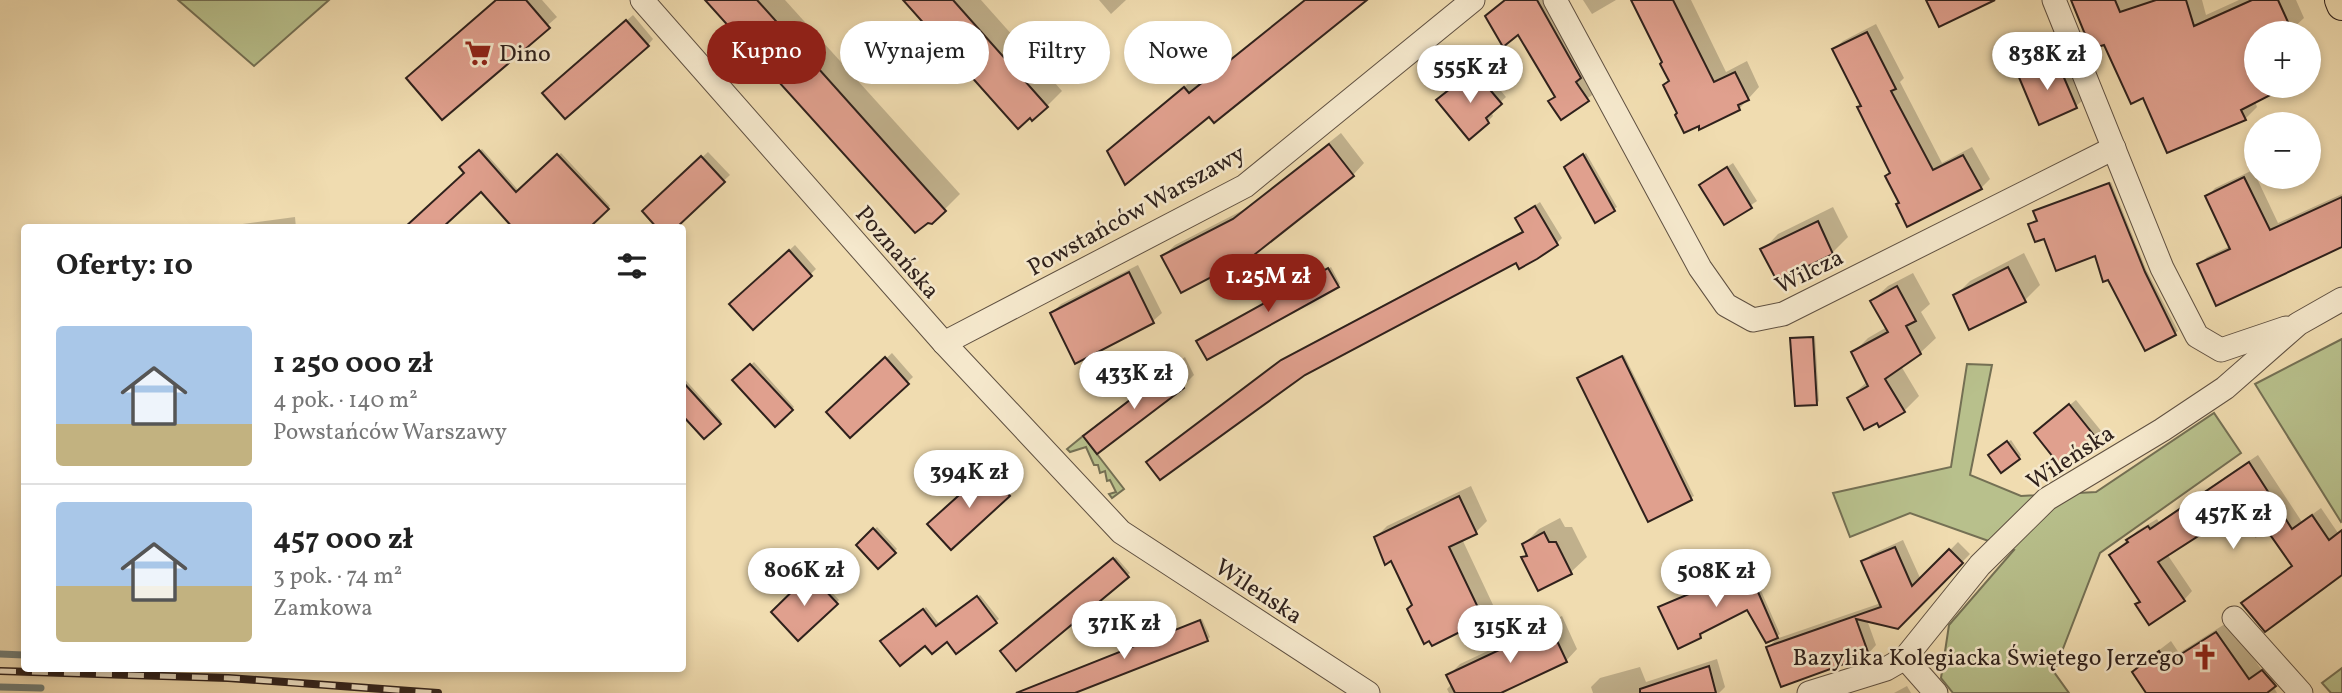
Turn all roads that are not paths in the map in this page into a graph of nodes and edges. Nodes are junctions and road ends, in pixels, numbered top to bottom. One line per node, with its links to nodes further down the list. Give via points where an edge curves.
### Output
1 (642, 0): 10 (street, Poznańska)
2 (1472, 0): 10 (street, Powstańców Warszawy, via 1245,187)
3 (1555, 0): 7 (street, Wilcza, via 1700,268 1726,305 1753,320 1783,314)
4 (2054, 0): 7 (street)
5 (2340, 0): 6 (main road)
6 (2342, 5)
7 (2114, 148): 9 (street, via 2162,268 2197,336 2221,350)
8 (2342, 299): 9 (street, Wileńska)
9 (2298, 324): 13 (street, Wileńska, via 2225,388 2047,499 1980,565)
10 (944, 343): 11 (street, Poznańska)
11 (1121, 532): 14 (street, Wileńska)
12 (2234, 618): 17 (street)
13 (1905, 658): 15 (street, Wileńska); 16 (street)
14 (1368, 693)
15 (1809, 693)
16 (1936, 693)
17 (2301, 693)

